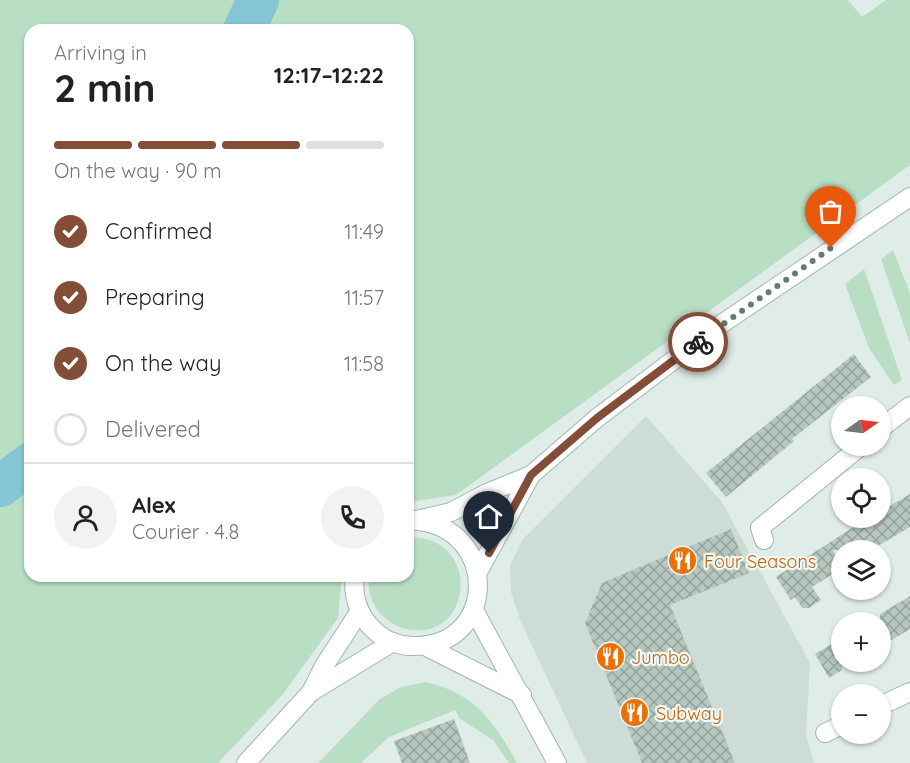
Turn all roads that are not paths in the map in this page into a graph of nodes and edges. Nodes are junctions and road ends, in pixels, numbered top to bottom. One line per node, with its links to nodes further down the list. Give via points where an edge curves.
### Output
1 (910, 197): 5 (street, via 720,325 597,418)
2 (910, 406): 3 (street)
3 (891, 421)
4 (849, 456): 8 (street, via 760,528)
5 (531, 475): 6 (street, via 451,512); 9 (street)
6 (414, 522)
7 (414, 522): 9 (street, via 444,527 465,544)
8 (764, 540)
9 (478, 572): 11 (street)
10 (355, 582): 12 (street)
11 (474, 610): 14 (street, via 457,632); 17 (street)
12 (360, 611): 13 (street, via 370,627); 15 (street)
13 (393, 642): 14 (street); 15 (street)
14 (425, 646): 17 (street)
15 (310, 692): 21 (street)
16 (910, 692): 18 (street)
17 (522, 696): 22 (street)
18 (891, 701)
19 (831, 731): 20 (street)
20 (825, 734)
21 (246, 763)
22 (557, 763)

